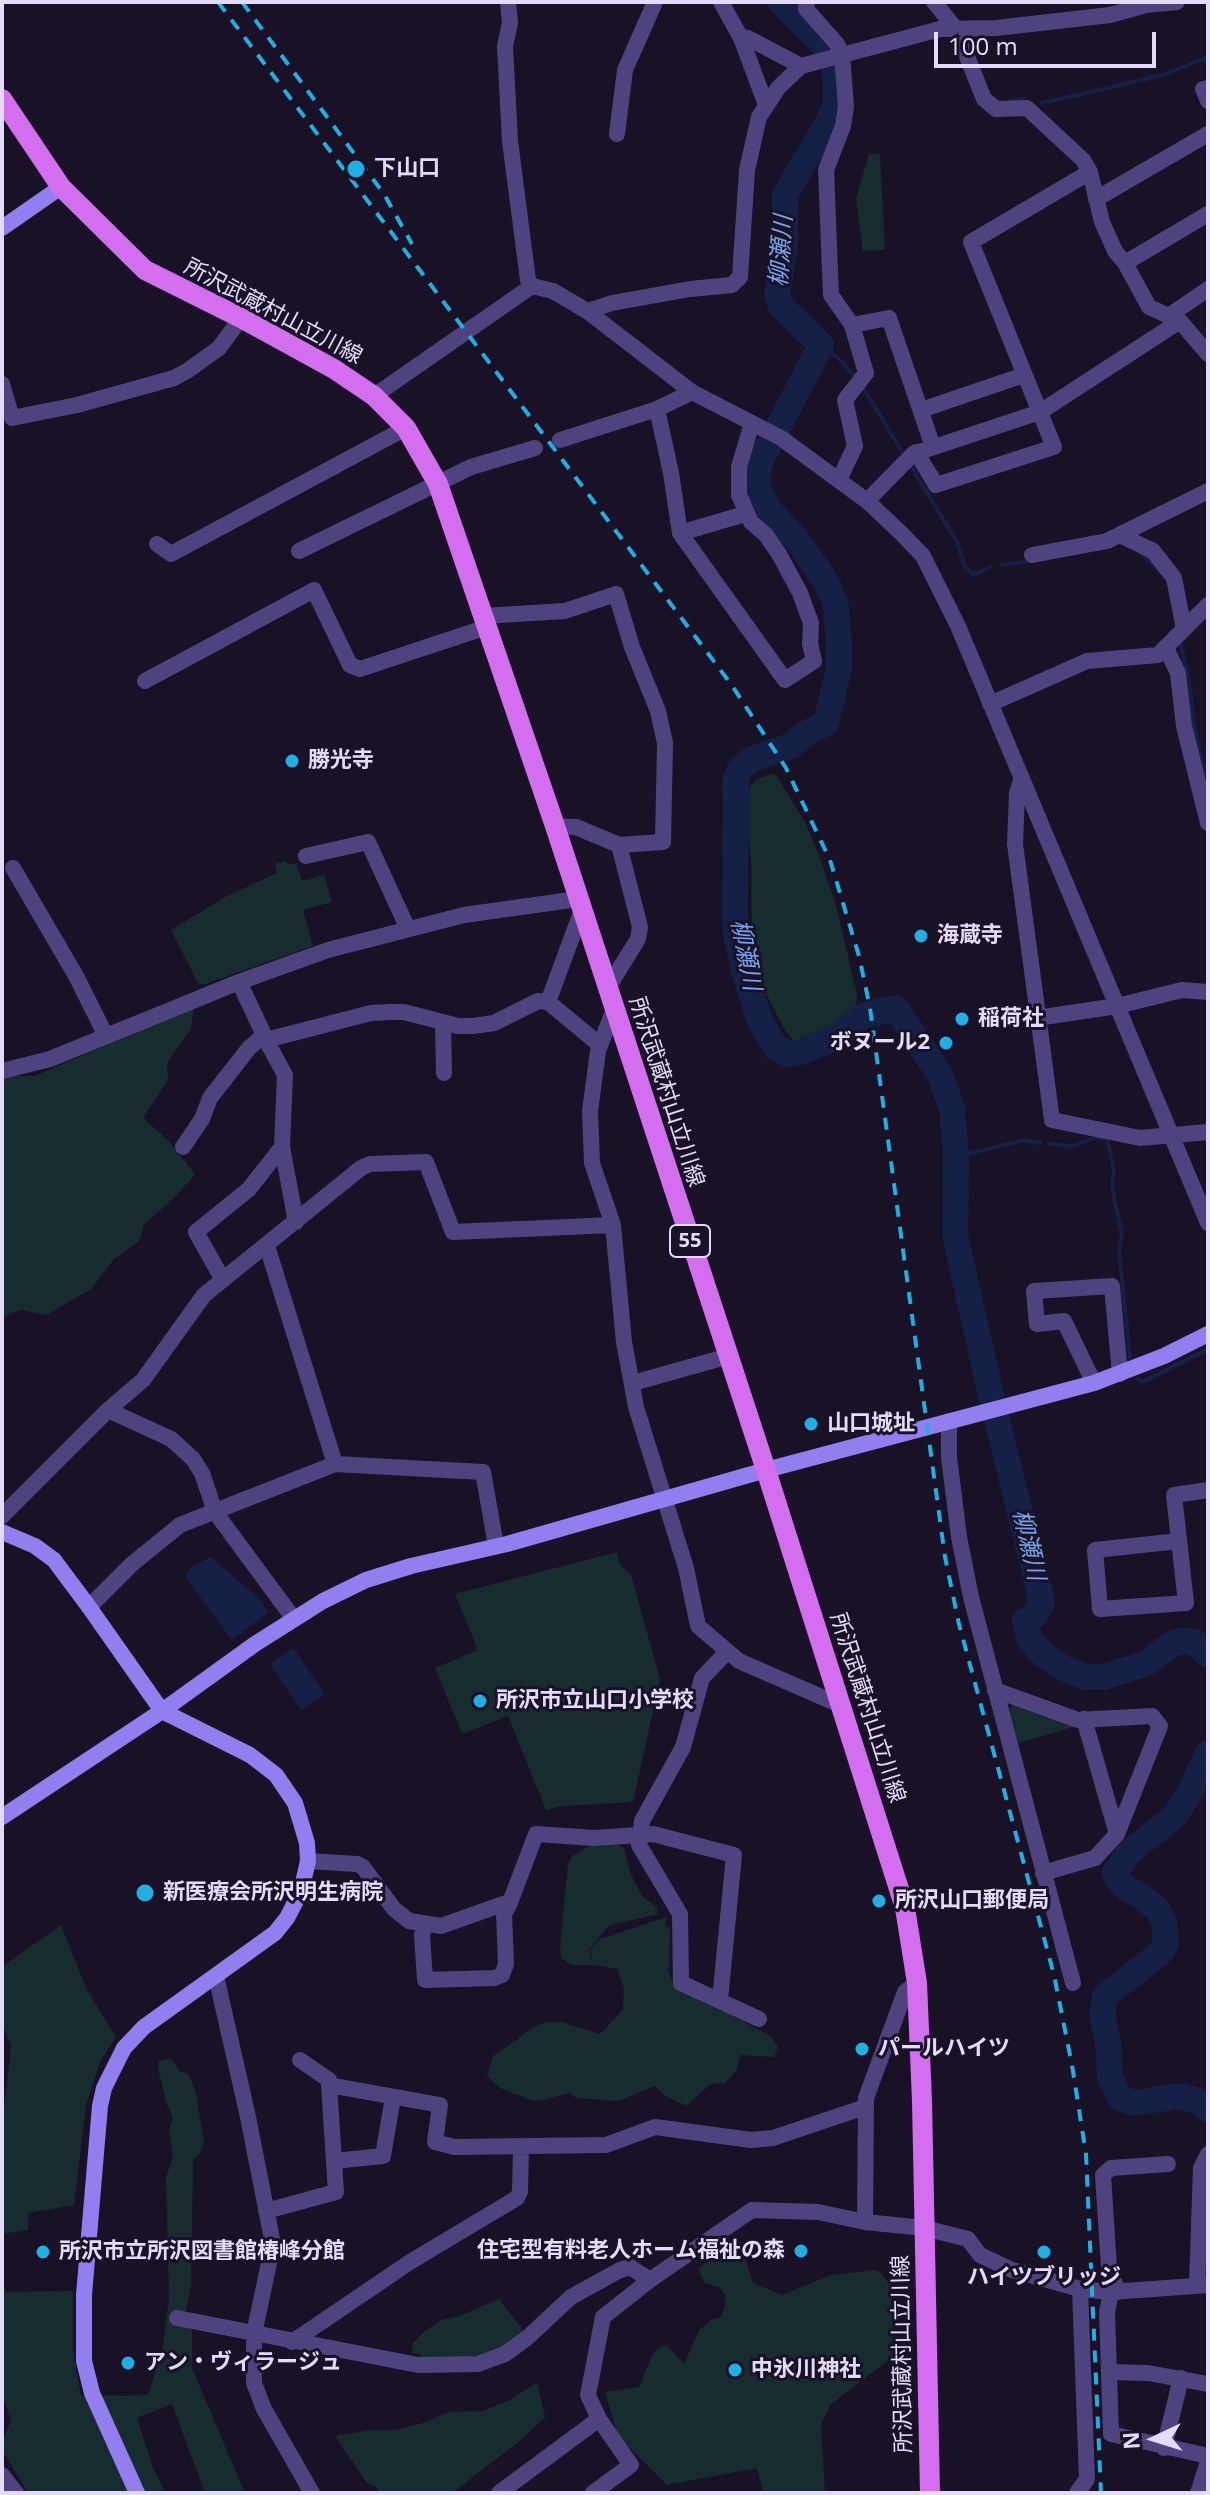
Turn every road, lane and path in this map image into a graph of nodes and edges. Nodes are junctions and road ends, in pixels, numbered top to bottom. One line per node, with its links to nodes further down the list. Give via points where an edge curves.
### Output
1 (508, 2): 25 (street, via 510,141)
2 (655, 2): 17 (street, via 625,70)
3 (721, 2): 10 (street)
4 (807, 2): 11 (street, via 806,9 837,44)
5 (934, 2): 9 (street)
6 (1057, 2): 8 (street)
7 (1177, 2): 8 (street)
8 (1061, 20): 9 (street)
9 (956, 29): 11 (street); 19 (street, via 984,99 996,109 1027,108 1073,149)
10 (741, 38): 12 (street); 16 (street)
11 (839, 56): 12 (street); 30 (street, via 846,106 826,170 831,295)
12 (809, 63): 16 (street, via 789,75)
13 (1208, 88): 15 (street, via 1203,89)
14 (2, 99): 20 (main road, 所沢武蔵村山立川線 / 55)
15 (1208, 101)
16 (766, 105): 27 (street, via 747,170 740,277 732,285 658,294)
17 (617, 134)
18 (1208, 134): 21 (street)
19 (1090, 172): 21 (street); 32 (street, via 971,242)
20 (61, 187): 23 (street); 28 (main road, 所沢武蔵村山立川線 / 55, via 145,270)
21 (1096, 199): 24 (street, via 1115,251)
22 (1208, 214): 24 (street)
23 (2, 228)
24 (1125, 263): 29 (street, via 1149,307)
25 (532, 286): 27 (street, via 553,291); 35 (street)
26 (1208, 289): 29 (street)
27 (587, 311): 33 (street)
28 (241, 318): 34 (street, via 219,348 174,378 12,418); 35 (main road, 所沢武蔵村山立川線 / 55)
29 (1175, 318): 31 (street); 38 (street)
30 (852, 325): 37 (street, via 889,318); 45 (street, via 861,382 845,400 855,446)
31 (1208, 354)
32 (1024, 375): 37 (street); 38 (street)
33 (692, 392): 36 (street); 39 (street)
34 (4, 396)
35 (374, 396): 40 (main road, 所沢武蔵村山立川線 / 55)
36 (657, 409): 41 (street); 50 (street)
37 (921, 410): 42 (street)
38 (1040, 412): 42 (street); 44 (street, via 1054,447 936,485)
39 (758, 426): 45 (street); 49 (street, via 739,467)
40 (406, 428): 46 (main road, 所沢武蔵村山立川線 / 55); 52 (street, via 171,554)
41 (560, 440)
42 (933, 447): 44 (street)
43 (535, 448): 46 (street, via 471,467)
44 (910, 457): 48 (street)
45 (839, 480): 48 (street)
46 (438, 484): 53 (street); 56 (main road, 所沢武蔵村山立川線 / 55)
47 (1208, 491): 51 (street)
48 (867, 501): 60 (street, via 923,556)
49 (745, 514): 50 (street); 50 (street, via 779,554 811,623 814,661 785,680)
50 (680, 533)
51 (1120, 535): 54 (street); 57 (street, via 1153,551 1174,578)
52 (157, 544)
53 (299, 551)
54 (1032, 555)
55 (1208, 605): 57 (street)
56 (485, 621): 59 (street, via 360,669 350,665 314,590); 63 (main road, 所沢武蔵村山立川線 / 55); 64 (street, via 565,611 616,594 665,743 663,842)
57 (1184, 629): 58 (street)
58 (1167, 650): 60 (street, via 1087,661); 62 (street, via 1178,673)
59 (145, 681)
60 (990, 704): 61 (street)
61 (1021, 780): 73 (street); 75 (street, via 1015,844)
62 (1208, 823)
63 (555, 826): 64 (street, via 576,827); 67 (main road, 所沢武蔵村山立川線 / 55)
64 (619, 845): 70 (street, via 640,927)
65 (306, 856): 68 (street, via 368,842)
66 (13, 868): 77 (street)
67 (580, 904): 68 (street, via 464,915); 70 (main road, 所沢武蔵村山立川線 / 55); 72 (street)
68 (408, 929): 69 (street)
69 (239, 982): 77 (street); 78 (street)
70 (607, 989): 74 (main road, 所沢武蔵村山立川線 / 55)
71 (1208, 992): 73 (street, via 1182,990)
72 (548, 1002): 76 (street, via 538,1001 494,1023); 79 (street)
73 (1117, 1006): 75 (street); 83 (street)
74 (614, 1009): 79 (street); 92 (main road, 所沢武蔵村山立川線 / 55)
75 (1037, 1018): 83 (street, via 1052,1120 1140,1138)
76 (443, 1022): 78 (street, via 404,1012 371,1013); 81 (street)
77 (106, 1036): 80 (street)
78 (265, 1038): 84 (street, via 249,1048 210,1098); 85 (street, via 285,1075)
79 (600, 1045): 88 (street, via 589,1137)
80 (2, 1071)
81 (444, 1073)
82 (1208, 1132): 83 (street)
83 (1171, 1136): 87 (street)
84 (183, 1147)
85 (282, 1147): 86 (street); 90 (street, via 249,1189 196,1232)
86 (296, 1222): 88 (street, via 361,1168 426,1162 453,1232); 89 (street)
87 (1208, 1223)
88 (613, 1225): 94 (street)
89 (267, 1246): 90 (street); 98 (street)
90 (223, 1280): 96 (street, via 204,1295 143,1380)
91 (1208, 1334): 93 (street)
92 (729, 1356): 94 (street); 99 (main road, 所沢武蔵村山立川線 / 55)
93 (1120, 1374): 95 (street); 95 (street, via 1112,1286 1034,1291 1037,1324 1064,1321)
94 (633, 1383): 101 (street)
95 (1094, 1383): 97 (street)
96 (108, 1410): 102 (street, via 183,1449 202,1473); 103 (street)
97 (949, 1421): 99 (street); 110 (street, via 959,1537)
98 (335, 1464): 102 (street); 106 (street, via 483,1472)
99 (766, 1470): 101 (street); 111 (main road, 所沢武蔵村山立川線 / 55)
100 (1208, 1490): 105 (street, via 1174,1495)
101 (663, 1499): 106 (street); 109 (street, via 698,1626)
102 (215, 1512): 107 (street, via 180,1525 160,1540); 108 (street)
103 (2, 1516)
104 (2, 1532): 107 (street, via 54,1560)
105 (1179, 1541): 105 (street, via 1186,1603 1100,1609 1095,1550)
106 (496, 1546): 108 (street, via 388,1572)
107 (89, 1607): 112 (street)
108 (294, 1619): 112 (street)
109 (726, 1653): 111 (street); 116 (street, via 702,1678 683,1747)
110 (995, 1690): 113 (street); 118 (street)
111 (840, 1705): 122 (main road, 所沢武蔵村山立川線 / 55, via 905,1908)
112 (162, 1711): 114 (street); 117 (street, via 250,1755 276,1775 302,1818)
113 (1084, 1719): 115 (street); 115 (street, via 1152,1716 1160,1726)
114 (2, 1817)
115 (1117, 1834): 118 (street, via 1095,1858)
116 (639, 1836): 119 (street, via 536,1834); 124 (street, via 639,1845 680,1914 681,1983); 124 (street, via 653,1834 734,1855)
117 (308, 1861): 120 (street, via 363,1867 394,1909); 121 (street, via 287,1918 275,1933)
118 (1043, 1873): 123 (street)
119 (509, 1905): 120 (street, via 441,1926); 120 (street, via 504,1914 506,1964 495,1978 425,1980)
120 (425, 1925)
121 (216, 1976): 134 (street); 152 (street, via 152,2020 124,2048 108,2076 100,2106 84,2295 84,2361 92,2393)
122 (917, 1983): 129 (street, via 905,1992); 136 (main road, 所沢武蔵村山立川線 / 55)
123 (1073, 1983)
124 (720, 2000): 125 (street)
125 (759, 2019)
126 (300, 2060): 127 (street)
127 (329, 2085): 128 (street); 132 (street)
128 (393, 2097): 130 (street, via 440,2105 435,2142); 132 (street, via 383,2156)
129 (865, 2107): 130 (street, via 773,2138 751,2140 655,2127 606,2145); 135 (street)
130 (521, 2147): 143 (street, via 517,2198)
131 (1208, 2154): 138 (street, via 1201,2168)
132 (334, 2161): 134 (street, via 336,2192)
133 (1168, 2164): 140 (street, via 1111,2168 1103,2175)
134 (266, 2211): 142 (street, via 273,2244)
135 (865, 2222): 136 (street); 137 (street, via 818,2212 752,2210)
136 (924, 2228): 139 (street, via 968,2239 980,2255 1012,2270); 156 (main road, 所沢武蔵村山立川線 / 55)
137 (650, 2280): 143 (street, via 630,2267 620,2270 571,2297 505,2354 478,2364 418,2365); 147 (street, via 603,2317 588,2395)
138 (1202, 2285): 140 (street)
139 (1080, 2289): 140 (street); 157 (street, via 1087,2479)
140 (1115, 2292): 144 (street, via 1107,2312)
141 (177, 2318): 142 (street)
142 (254, 2334): 143 (street); 153 (street, via 254,2383)
143 (292, 2342)
144 (1109, 2372): 145 (street); 148 (street, via 1111,2434)
145 (1181, 2378): 146 (street); 148 (street)
146 (1208, 2383)
147 (599, 2419): 154 (street); 155 (street, via 631,2465)
148 (1164, 2448): 149 (street)
149 (1207, 2454): 158 (street)
150 (2, 2475): 151 (street)
151 (16, 2493)
152 (137, 2493)
153 (312, 2493)
154 (499, 2493)
155 (593, 2493)
156 (930, 2493)
157 (1077, 2493)
158 (1198, 2493)

